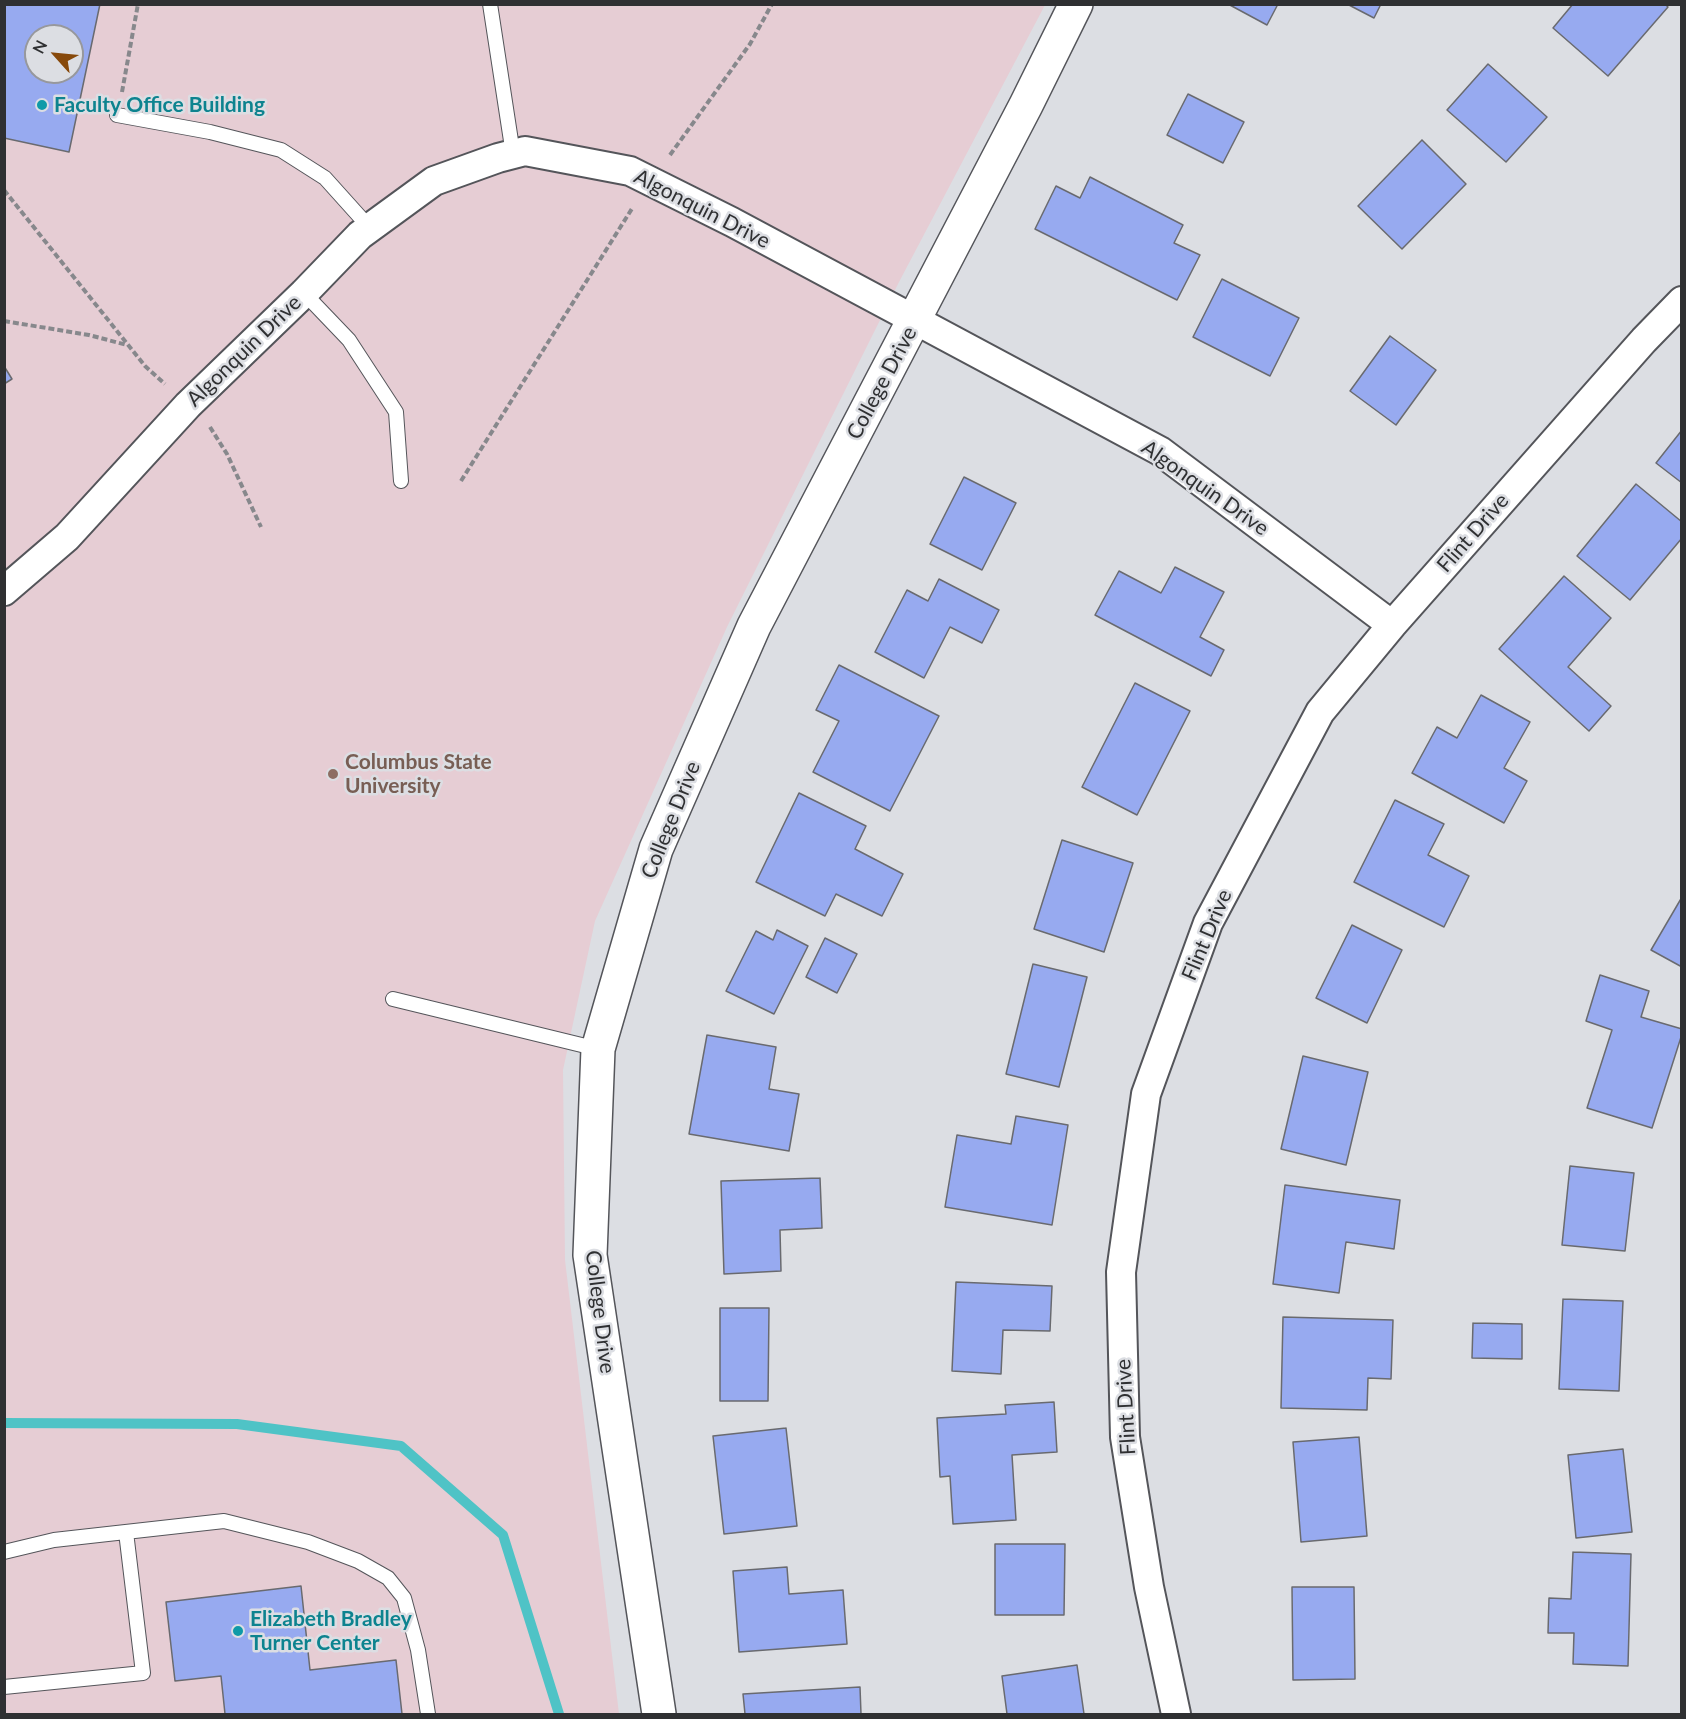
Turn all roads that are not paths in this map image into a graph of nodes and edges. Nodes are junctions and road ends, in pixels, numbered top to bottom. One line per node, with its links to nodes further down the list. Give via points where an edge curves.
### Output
1 (490, 4): 4 (lane)
2 (1076, 4): 8 (street, College Drive)
3 (117, 115): 5 (lane, via 281,150 325,178)
4 (513, 154): 5 (street, Algonquin Drive, via 434,181); 8 (street, Algonquin Drive, via 525,151 630,171)
5 (369, 227): 6 (street, Algonquin Drive)
6 (304, 293): 9 (lane, via 349,340 396,412); 10 (street, Algonquin Drive, via 188,405 67,537)
7 (1682, 301): 11 (street, Flint Drive, via 1636,348)
8 (914, 321): 11 (street, Algonquin Drive, via 1160,451); 13 (street, College Drive, via 754,626 656,849)
9 (401, 481)
10 (4, 591)
11 (1392, 626): 19 (street, Flint Drive, via 1320,712 1208,923 1146,1094 1121,1272 1125,1437 1149,1587)
12 (393, 999): 13 (lane)
13 (598, 1049): 18 (street, College Drive, via 590,1255)
14 (126, 1532): 15 (lane, via 54,1540); 16 (lane, via 143,1673); 17 (lane, via 224,1521 308,1542 358,1561 388,1578 404,1598 418,1650)
15 (4, 1552)
16 (4, 1687)
17 (428, 1714)
18 (659, 1714)
19 (1176, 1714)

